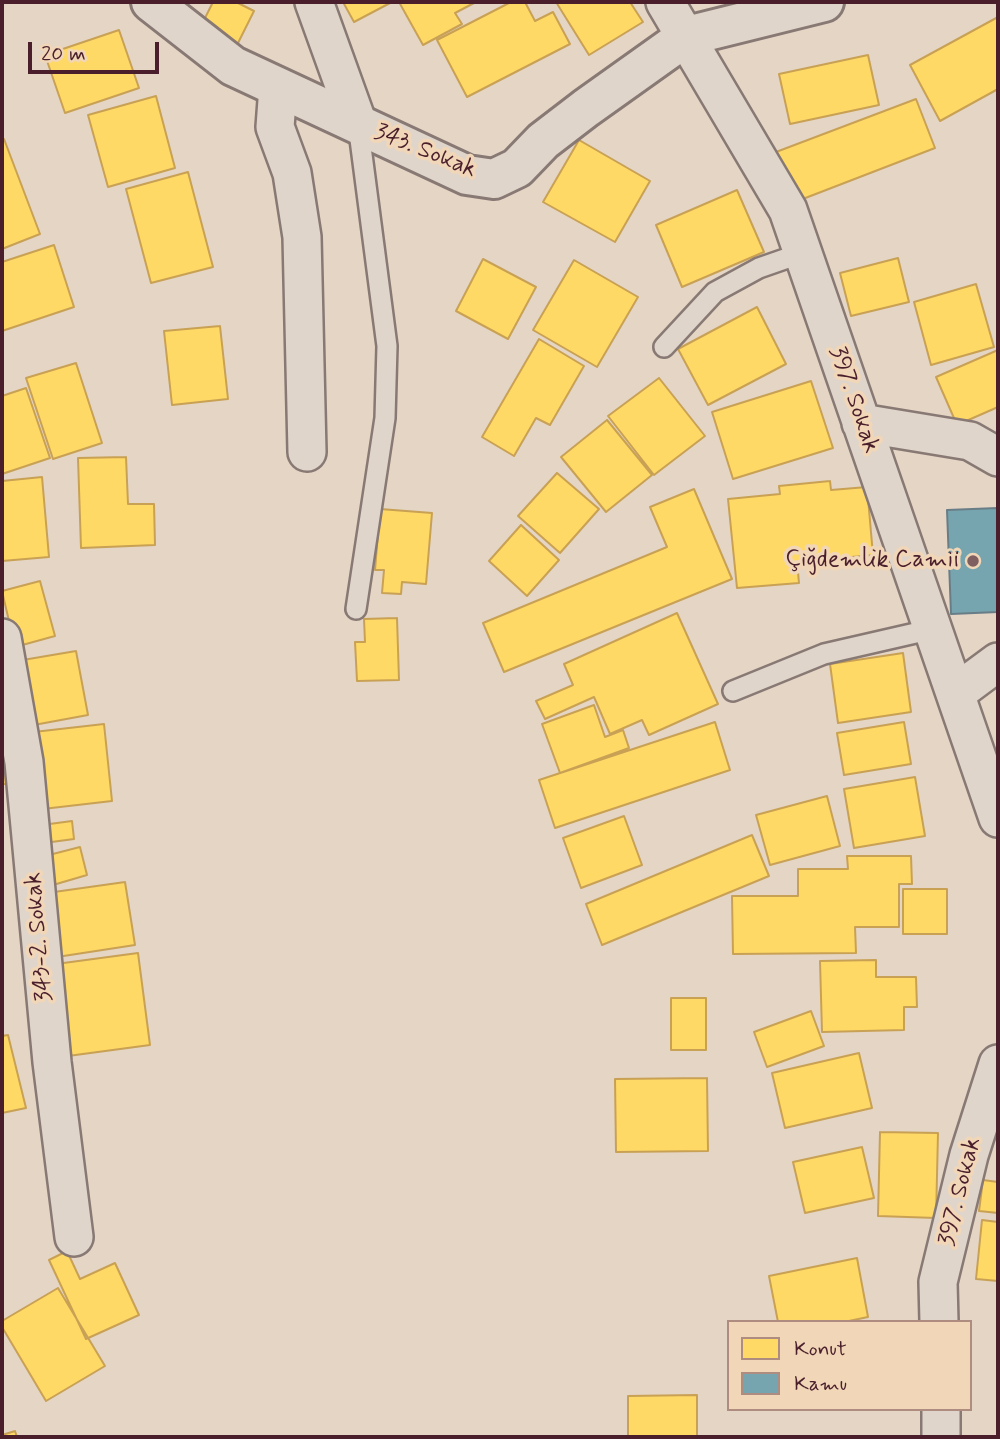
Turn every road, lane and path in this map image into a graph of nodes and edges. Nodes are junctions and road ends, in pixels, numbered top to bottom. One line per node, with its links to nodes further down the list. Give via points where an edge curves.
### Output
1 (151, 2): 6 (street, 343. Sokak, via 233,66)
2 (314, 2): 7 (street)
3 (665, 2): 5 (street, 397. Sokak)
4 (824, 2): 5 (street)
5 (687, 36): 7 (street, 343. Sokak, via 586,108 517,168 494,178 467,175); 8 (street, 397. Sokak, via 788,210)
6 (278, 87): 7 (street, 343. Sokak); 11 (street, via 275,127 292,173 302,237)
7 (358, 124): 13 (lane, via 387,346 385,418)
8 (802, 253): 9 (lane, via 759,268 715,292); 10 (street, 397. Sokak)
9 (664, 346)
10 (861, 423): 12 (street, via 970,441); 14 (street, 397. Sokak)
11 (307, 452)
12 (998, 457)
13 (356, 609)
14 (933, 629): 17 (lane, via 824,654); 18 (street, 397. Sokak)
15 (2, 638): 21 (street, 343-2. Sokak, via 24,762 52,1062)
16 (998, 662): 18 (street)
17 (733, 691)
18 (956, 694): 19 (street, 397. Sokak)
19 (998, 818)
20 (998, 1064): 22 (street, 397. Sokak, via 969,1155 938,1282)
21 (74, 1237)
22 (939, 1320)
23 (941, 1411): 24 (street)
24 (941, 1437)

